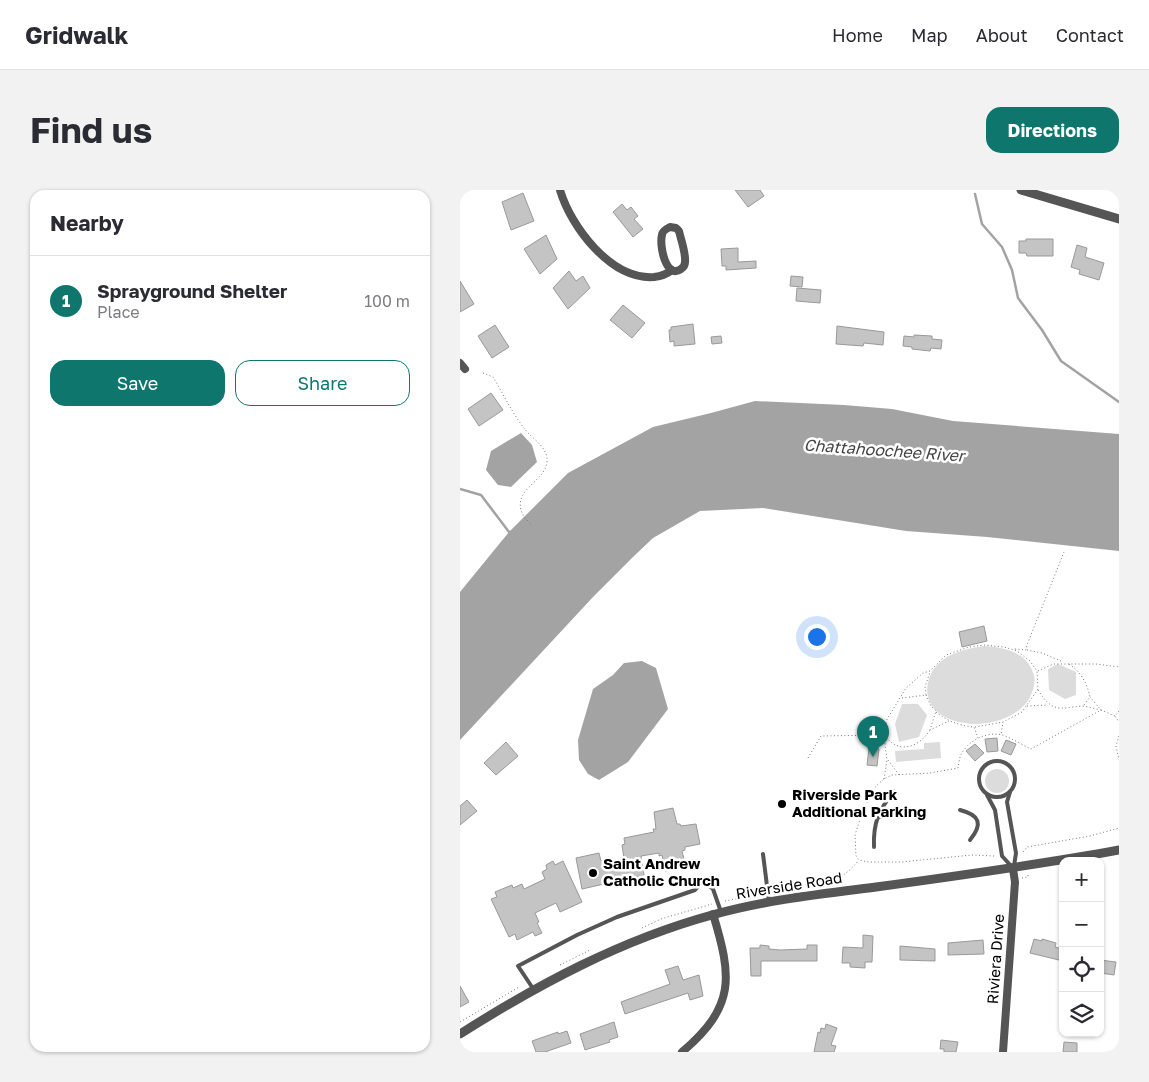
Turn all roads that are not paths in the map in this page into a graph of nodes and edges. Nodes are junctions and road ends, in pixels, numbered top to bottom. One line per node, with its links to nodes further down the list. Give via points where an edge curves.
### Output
1 (560, 190): 4 (street, via 580,231 618,268 647,277 661,276)
2 (1021, 190): 3 (street)
3 (1119, 219)
4 (672, 270): 4 (street, via 662,250 662,235 670,227 679,231 686,261 680,270)
5 (894, 791): 10 (lane)
6 (1011, 791): 7 (lane, via 1000,797); 7 (lane, via 1014,775 1010,767 998,762 991,763 981,772 981,787); 15 (lane, via 1008,807 1016,853)
7 (986, 793): 15 (lane, via 995,810 1002,856)
8 (960, 810): 11 (lane, via 976,817 976,832)
9 (887, 816): 10 (lane)
10 (878, 817): 12 (lane, via 874,828)
11 (970, 840)
12 (874, 847)
13 (1119, 850): 15 (street, Riverside Road)
14 (762, 854): 16 (lane)
15 (1013, 869): 16 (street, Riverside Road); 21 (street, Riviera Drive, via 1015,882)
16 (769, 902): 17 (street, Riverside Road)
17 (717, 913): 18 (street, Riverside Road, via 632,941); 18 (lane, via 713,889 703,881 695,890 617,917 518,966); 20 (street, via 726,961 724,996 709,1026)
18 (534, 990): 19 (street, Riverside Road)
19 (460, 1034)
20 (682, 1052)
21 (1003, 1052)

